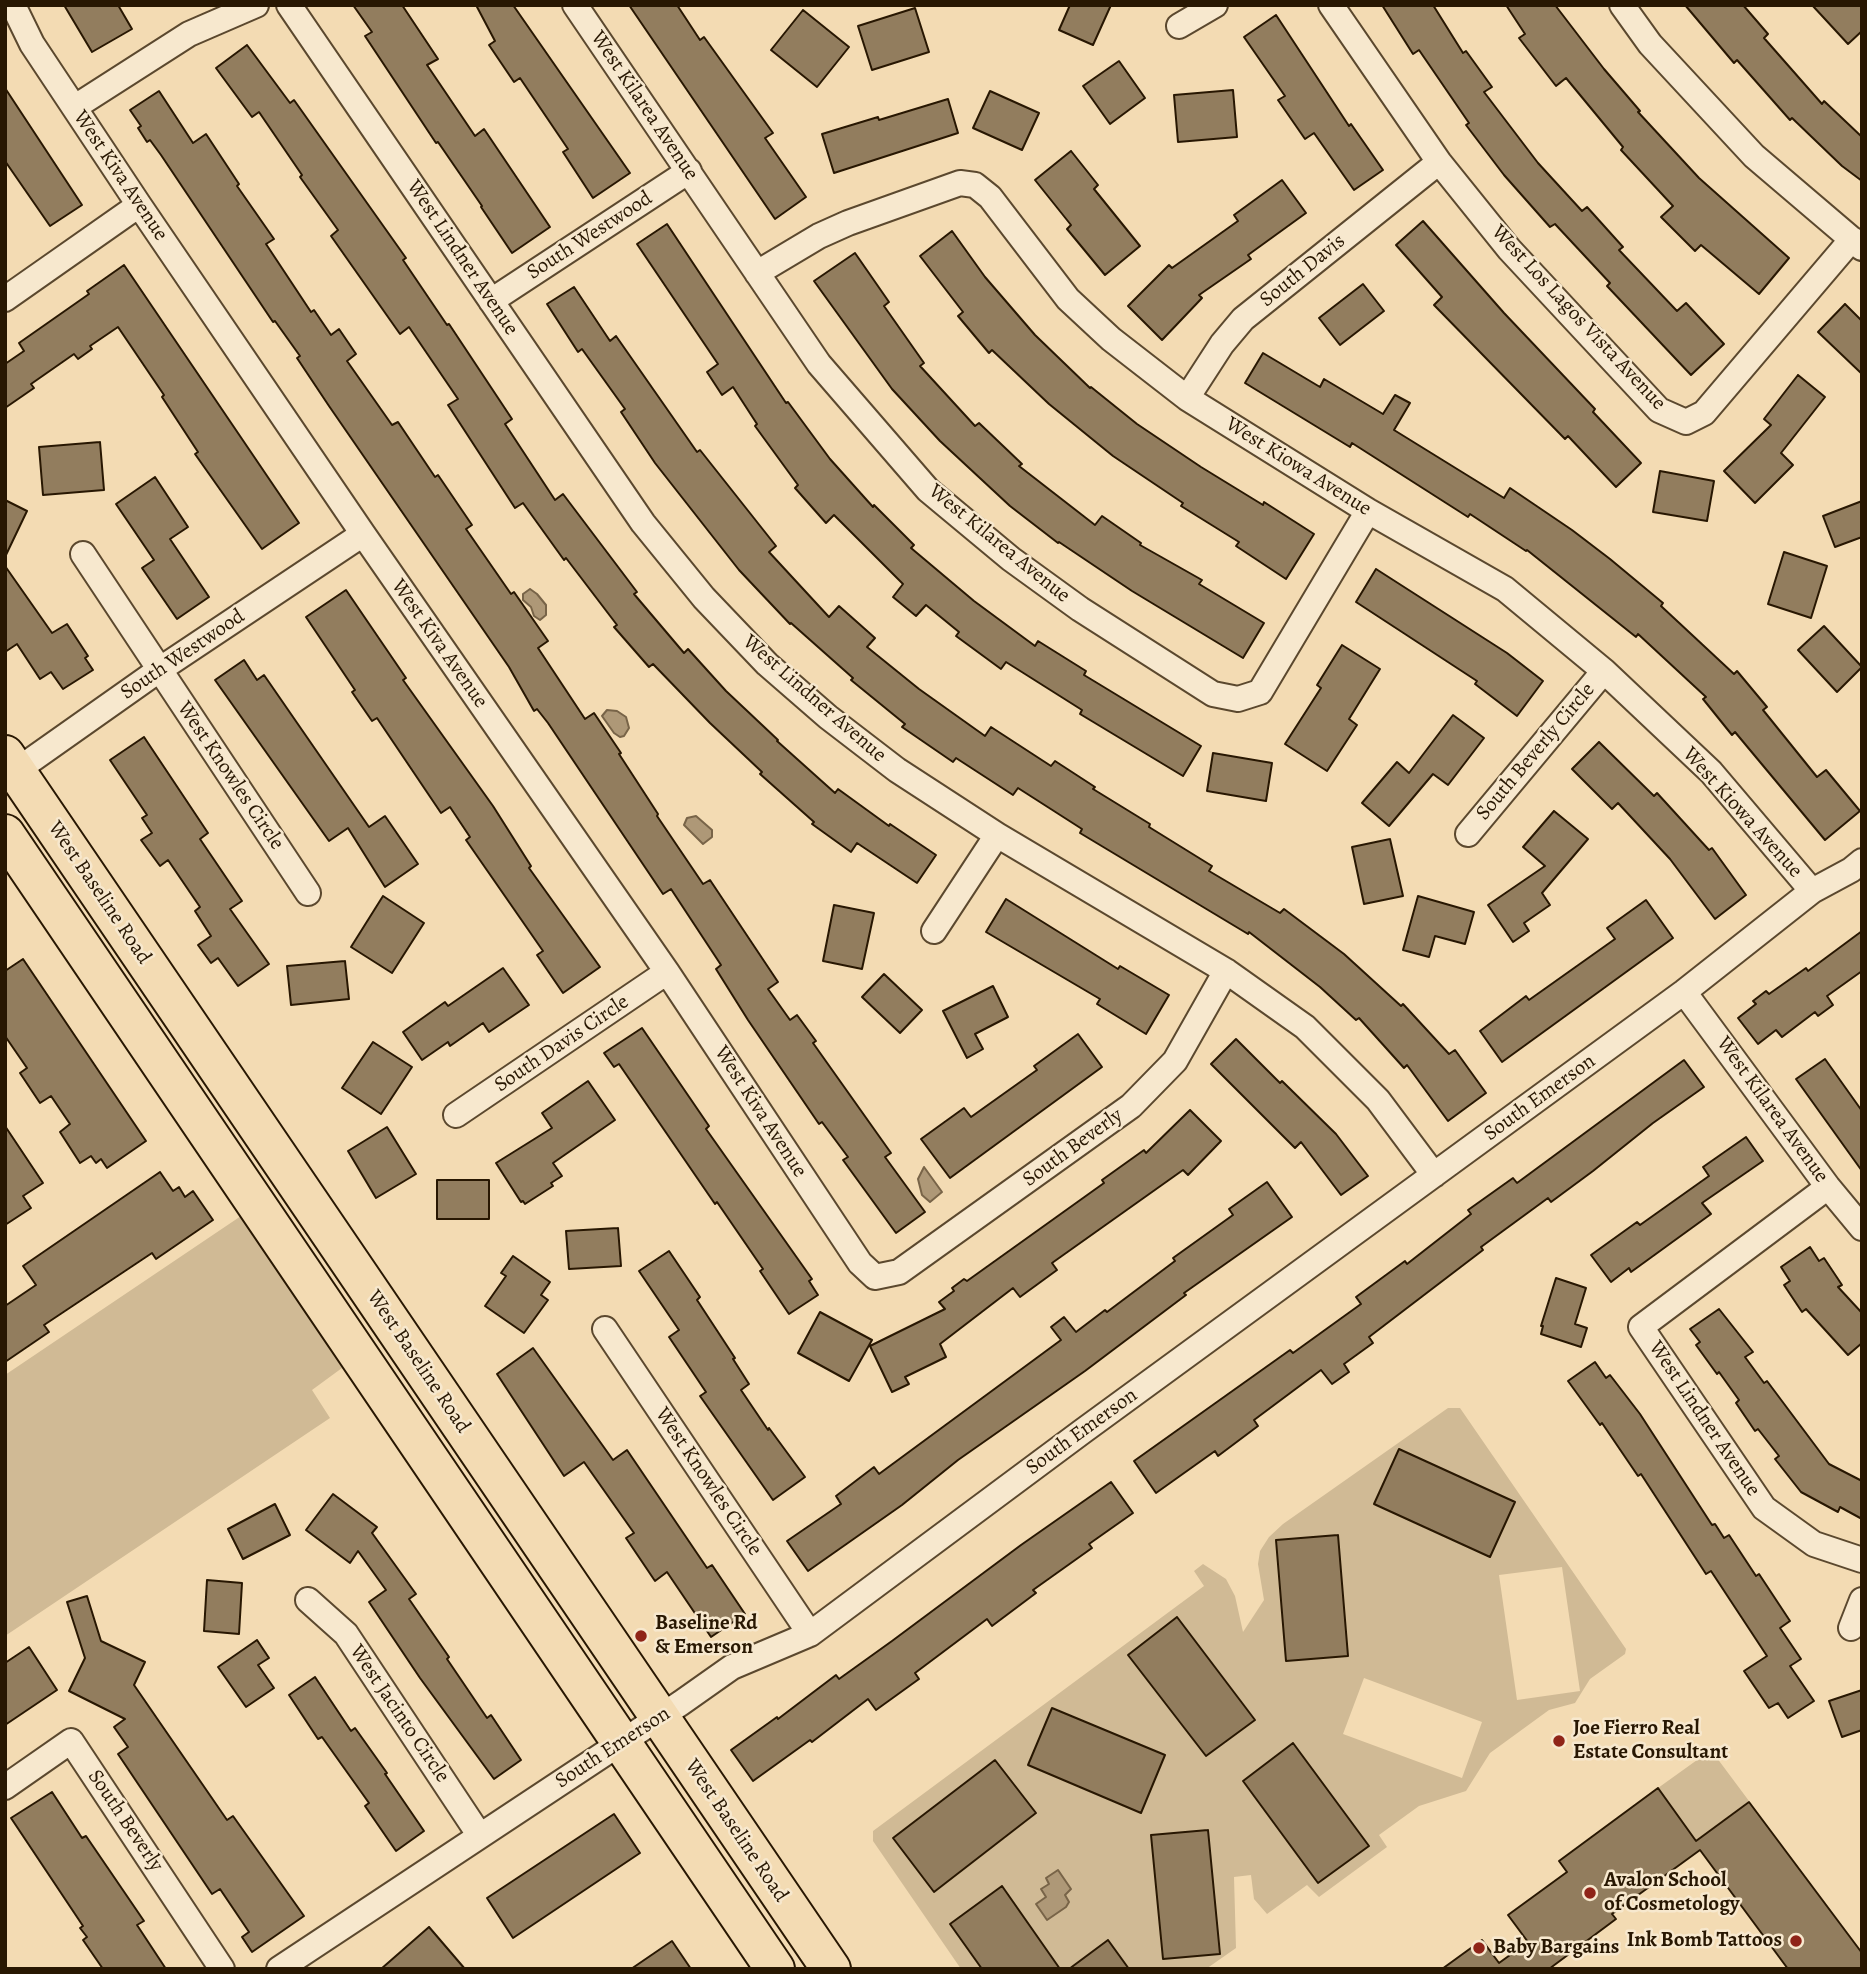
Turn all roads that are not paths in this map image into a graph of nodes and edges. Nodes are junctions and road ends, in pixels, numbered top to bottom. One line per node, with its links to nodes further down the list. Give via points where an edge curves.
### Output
1 (13, 5): 9 (street, West Kiva Avenue, via 32,44)
2 (256, 5): 9 (street, via 190,34)
3 (289, 5): 16 (street, West Lindner Avenue)
4 (575, 5): 11 (street, West Kilarea Avenue)
5 (1215, 5): 8 (street)
6 (1331, 5): 10 (street, West Los Lagos Vista Avenue)
7 (1622, 5): 13 (street, via 1650,44 1754,156)
8 (1179, 26)
9 (75, 107): 12 (street, West Kiva Avenue)
10 (1439, 162): 13 (street, West Los Lagos Vista Avenue, via 1509,249 1659,410 1686,422 1704,413); 17 (street, South Davis, via 1243,319)
11 (690, 171): 14 (street, West Kilarea Avenue); 16 (street, South Westwood)
12 (139, 205): 15 (street); 19 (street, West Kiva Avenue)
13 (1857, 243)
14 (757, 273): 17 (street, West Kiowa Avenue, via 848,223 960,183 975,185 990,197 1068,299 1111,340); 18 (street, West Kilarea Avenue, via 819,364 928,490 1060,595 1213,694 1238,699 1260,692)
15 (5, 299)
16 (491, 301): 26 (street, West Lindner Avenue, via 643,523 704,598 767,664 828,717 897,770)
17 (1186, 398): 18 (street, West Kiowa Avenue)
18 (1368, 511): 22 (street, West Kiowa Avenue, via 1505,589)
19 (363, 534): 21 (street, South Westwood); 32 (street, West Kiva Avenue)
20 (83, 554): 21 (street, West Knowles Circle)
21 (159, 670): 23 (street, South Westwood); 29 (street, West Knowles Circle)
22 (1604, 671): 25 (street, South Beverly Circle); 28 (street, West Kiowa Avenue, via 1710,772)
23 (9, 768): 45 (main road, West Baseline Road)
24 (5, 834): 46 (main road)
25 (1468, 834)
26 (998, 835): 30 (street); 31 (street, West Lindner Avenue)
27 (1862, 862): 28 (street, South Emerson)
28 (1812, 891): 33 (street, South Emerson)
29 (308, 893)
30 (934, 931)
31 (1226, 971): 35 (street, West Lindner Avenue, via 1305,1027 1378,1100); 38 (street, South Beverly, via 1175,1061 1131,1106 899,1272)
32 (667, 972): 34 (street, South Davis Circle); 38 (street, West Kiva Avenue, via 860,1263)
33 (1684, 992): 35 (street, South Emerson); 36 (street, West Kilarea Avenue)
34 (456, 1115)
35 (1434, 1175): 44 (street, South Emerson)
36 (1828, 1187): 37 (street, West Kilarea Avenue); 40 (street, West Lindner Avenue, via 1641,1327 1764,1508 1814,1544)
37 (1862, 1228)
38 (875, 1277)
39 (606, 1329): 44 (street, West Knowles Circle)
40 (1862, 1560)
41 (308, 1600): 48 (street, West Jacinto Circle, via 346,1634)
42 (1862, 1600): 43 (street)
43 (1851, 1628)
44 (810, 1634): 45 (street, South Emerson, via 732,1667)
45 (660, 1717): 46 (street, South Emerson); 52 (main road, West Baseline Road)
46 (622, 1743): 48 (street, South Emerson); 51 (main road)
47 (5, 1787): 49 (street, South Beverly, via 71,1741)
48 (480, 1836): 50 (street, South Emerson)
49 (222, 1969)
50 (279, 1969)
51 (775, 1969)
52 (831, 1969)

